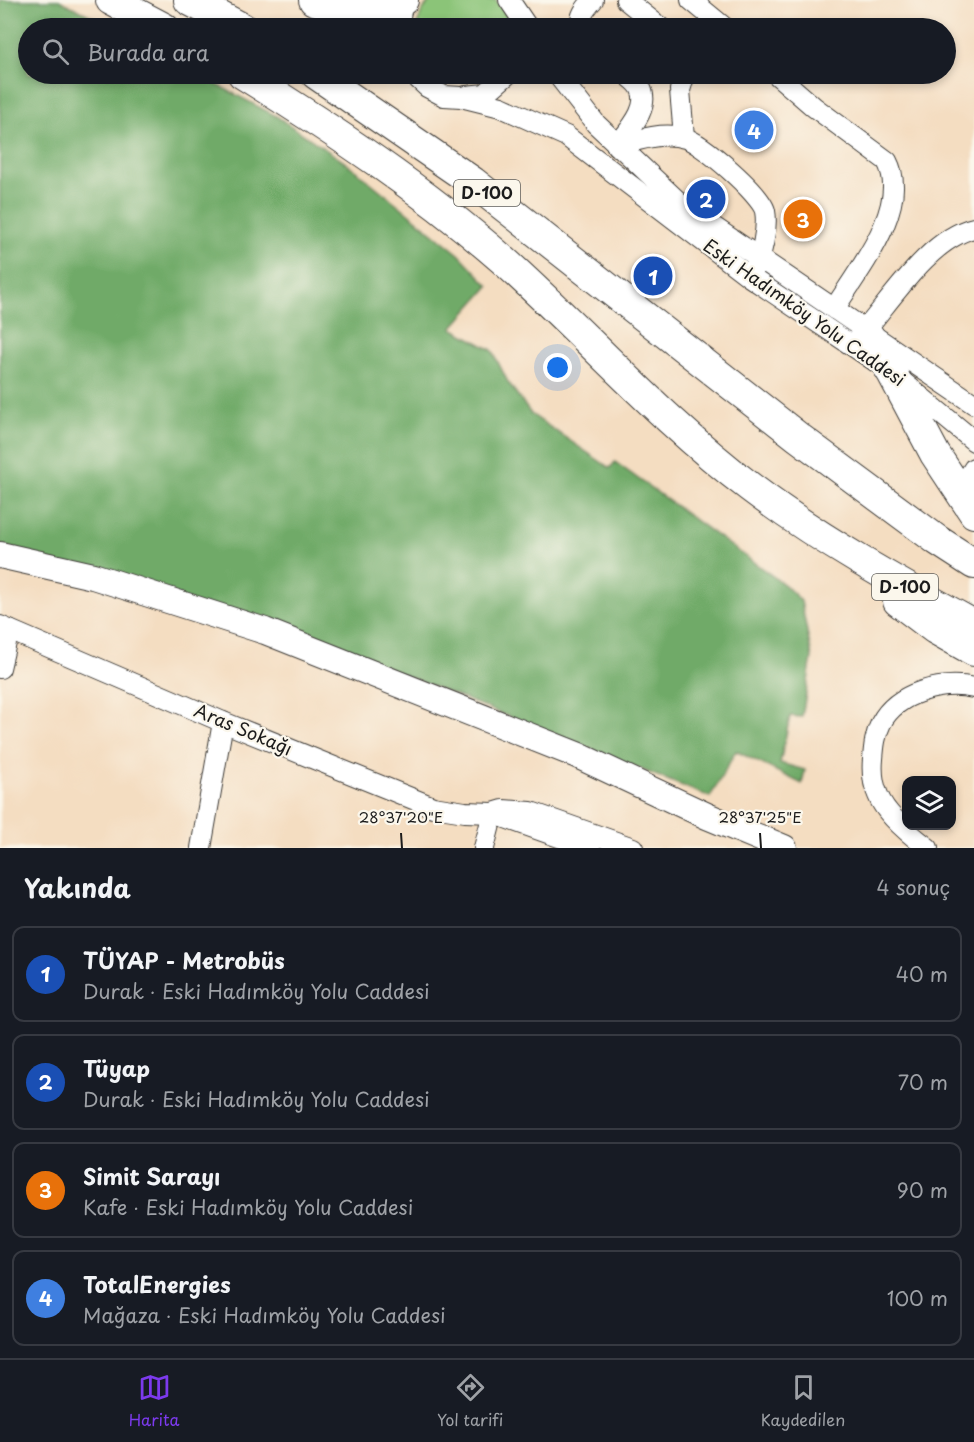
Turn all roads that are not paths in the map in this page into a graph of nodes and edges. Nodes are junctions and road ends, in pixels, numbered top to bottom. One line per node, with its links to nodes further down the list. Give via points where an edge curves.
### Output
1 (111, 0): 10 (highway)
2 (189, 0): 11 (highway)
3 (201, 0): 12 (main road)
4 (314, 0): 5 (highway, via 337,8 366,10)
5 (403, 0): 13 (street)
6 (510, 0): 14 (street)
7 (593, 0): 15 (street)
8 (626, 0): 16 (street)
9 (691, 0): 17 (street)
10 (145, 18)
11 (222, 18)
12 (226, 18)
13 (400, 18)
14 (521, 18)
15 (581, 18)
16 (649, 18)
17 (713, 18)
18 (258, 84): 39 (highway, D-100, via 407,183 502,260 695,442 750,487)
19 (331, 84): 41 (highway, D-100, via 473,182 798,437)
20 (424, 84): 26 (street, Eski Hadımköy Yolu Caddesi, via 444,96)
21 (496, 84): 26 (street, via 485,94)
22 (565, 84): 28 (street, Eski Hadımköy Yolu Caddesi)
23 (637, 84): 28 (street, via 643,100 637,120)
24 (682, 84): 27 (street)
25 (788, 84): 32 (street, via 887,161 893,172 895,190 877,242)
26 (461, 97): 31 (street, Eski Hadımköy Yolu Caddesi, via 501,107 566,136)
27 (684, 137): 28 (street, via 645,137); 30 (street, via 754,192 765,211)
28 (617, 146): 30 (street, Eski Hadımköy Yolu Caddesi, via 683,206)
29 (974, 228): 33 (street, via 957,232 920,265)
30 (760, 259): 31 (street); 32 (street, Eski Hadımköy Yolu Caddesi)
31 (750, 277): 34 (street, Eski Hadımköy Yolu Caddesi)
32 (834, 309): 33 (street, Eski Hadımköy Yolu Caddesi)
33 (865, 330): 34 (highway); 35 (street, Eski Hadımköy Yolu Caddesi)
34 (892, 373): 36 (street, Eski Hadımköy Yolu Caddesi); 38 (highway, via 934,454)
35 (974, 404)
36 (974, 441)
37 (974, 468): 38 (street, via 965,482)
38 (970, 506)
39 (838, 546): 42 (highway, D-100); 44 (highway, via 862,572 935,629)
40 (0, 555): 49 (main road, via 93,576 265,631 577,754)
41 (974, 564)
42 (974, 626)
43 (4, 628): 45 (street); 47 (street, Aras Sokağı)
44 (974, 651)
45 (0, 668)
46 (974, 688): 54 (street, via 958,685 928,689 902,701 882,721 875,738 872,770 878,796 906,831)
47 (223, 722): 48 (street, Aras Sokağı, via 433,807); 50 (street)
48 (493, 813): 51 (street); 52 (street, Aras Sokağı); 53 (street, Aras Sokağı, via 531,812)
49 (781, 847)
50 (201, 848)
51 (484, 848)
52 (590, 848)
53 (633, 848)
54 (928, 848)

